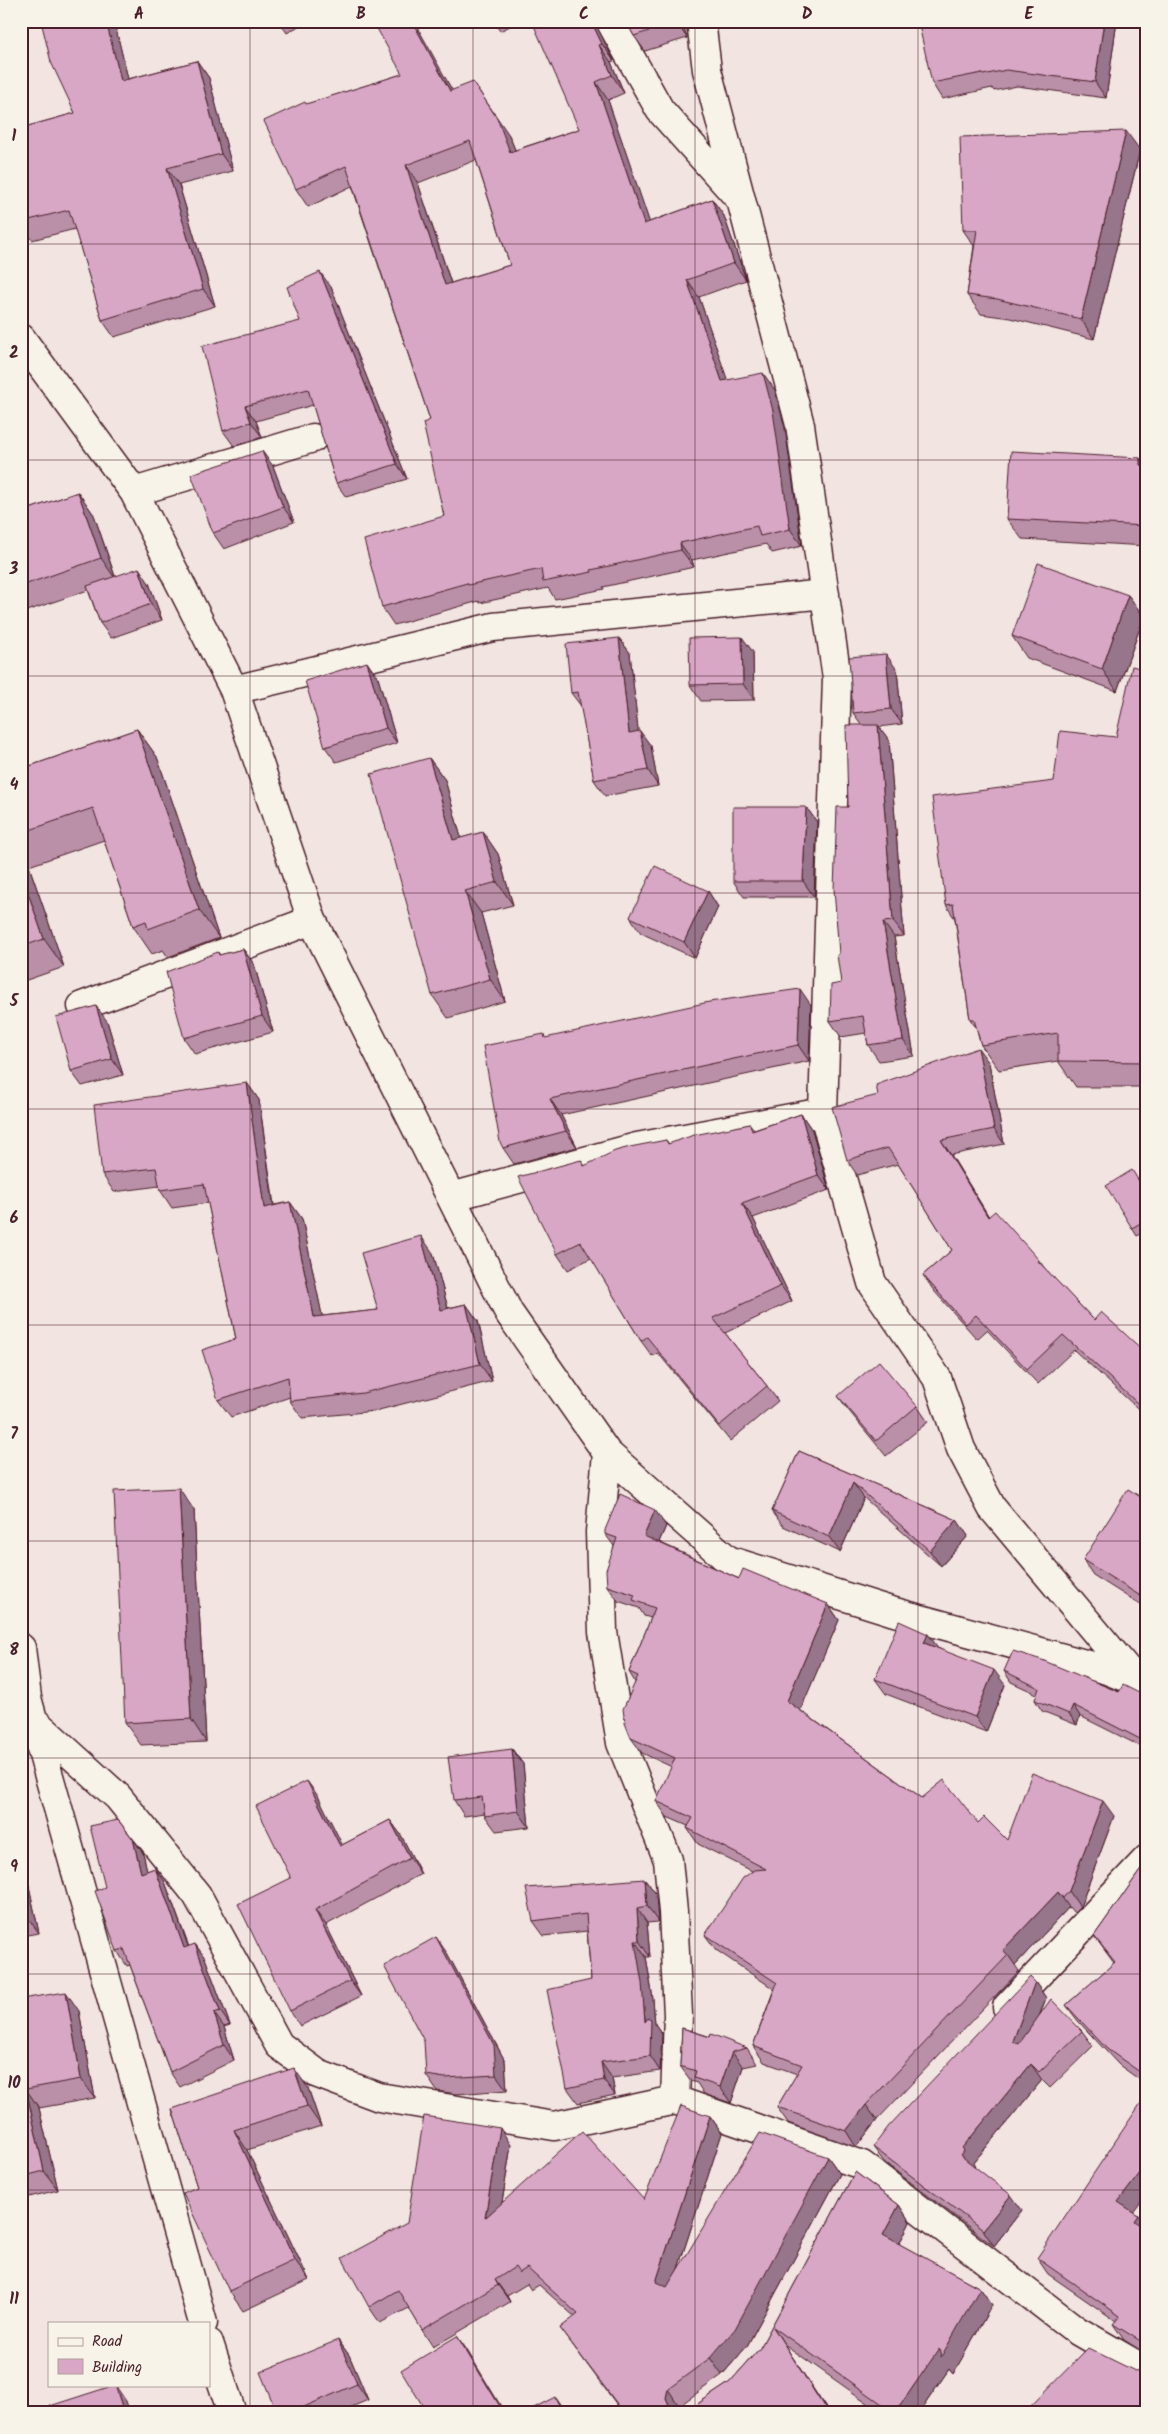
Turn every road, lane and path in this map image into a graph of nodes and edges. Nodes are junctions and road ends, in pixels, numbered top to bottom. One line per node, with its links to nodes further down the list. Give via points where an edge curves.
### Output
1 (610, 21): 3 (street, via 660,110)
2 (701, 21): 3 (street, via 707,70)
3 (741, 201): 7 (street, via 800,425)
4 (21, 338): 6 (street)
5 (313, 438): 6 (street)
6 (134, 492): 8 (street)
7 (825, 594): 8 (street, via 493,626); 11 (street, via 837,678)
8 (234, 690): 9 (street)
9 (312, 920): 10 (street); 12 (street)
10 (82, 1006)
11 (824, 1112): 12 (street, via 637,1147); 15 (street, via 872,1283 937,1378 961,1449 992,1508)
12 (451, 1197): 13 (street, via 509,1312)
13 (607, 1453): 15 (street, via 728,1560 890,1611 1107,1670); 19 (street, via 600,1532 603,1632 622,1743 668,1860 678,2016)
14 (21, 1648): 16 (street, via 27,1698)
15 (1142, 1684)
16 (34, 1721): 19 (street, via 118,1797 191,1887 279,2045 318,2074 379,2097 554,2126); 22 (street)
17 (1147, 1859): 18 (street)
18 (987, 2027)
19 (675, 2100): 20 (street)
20 (870, 2155): 21 (street); 24 (street, via 1076,2330)
21 (848, 2191)
22 (203, 2322)
23 (210, 2346): 25 (street)
24 (1147, 2371)
25 (232, 2413)

